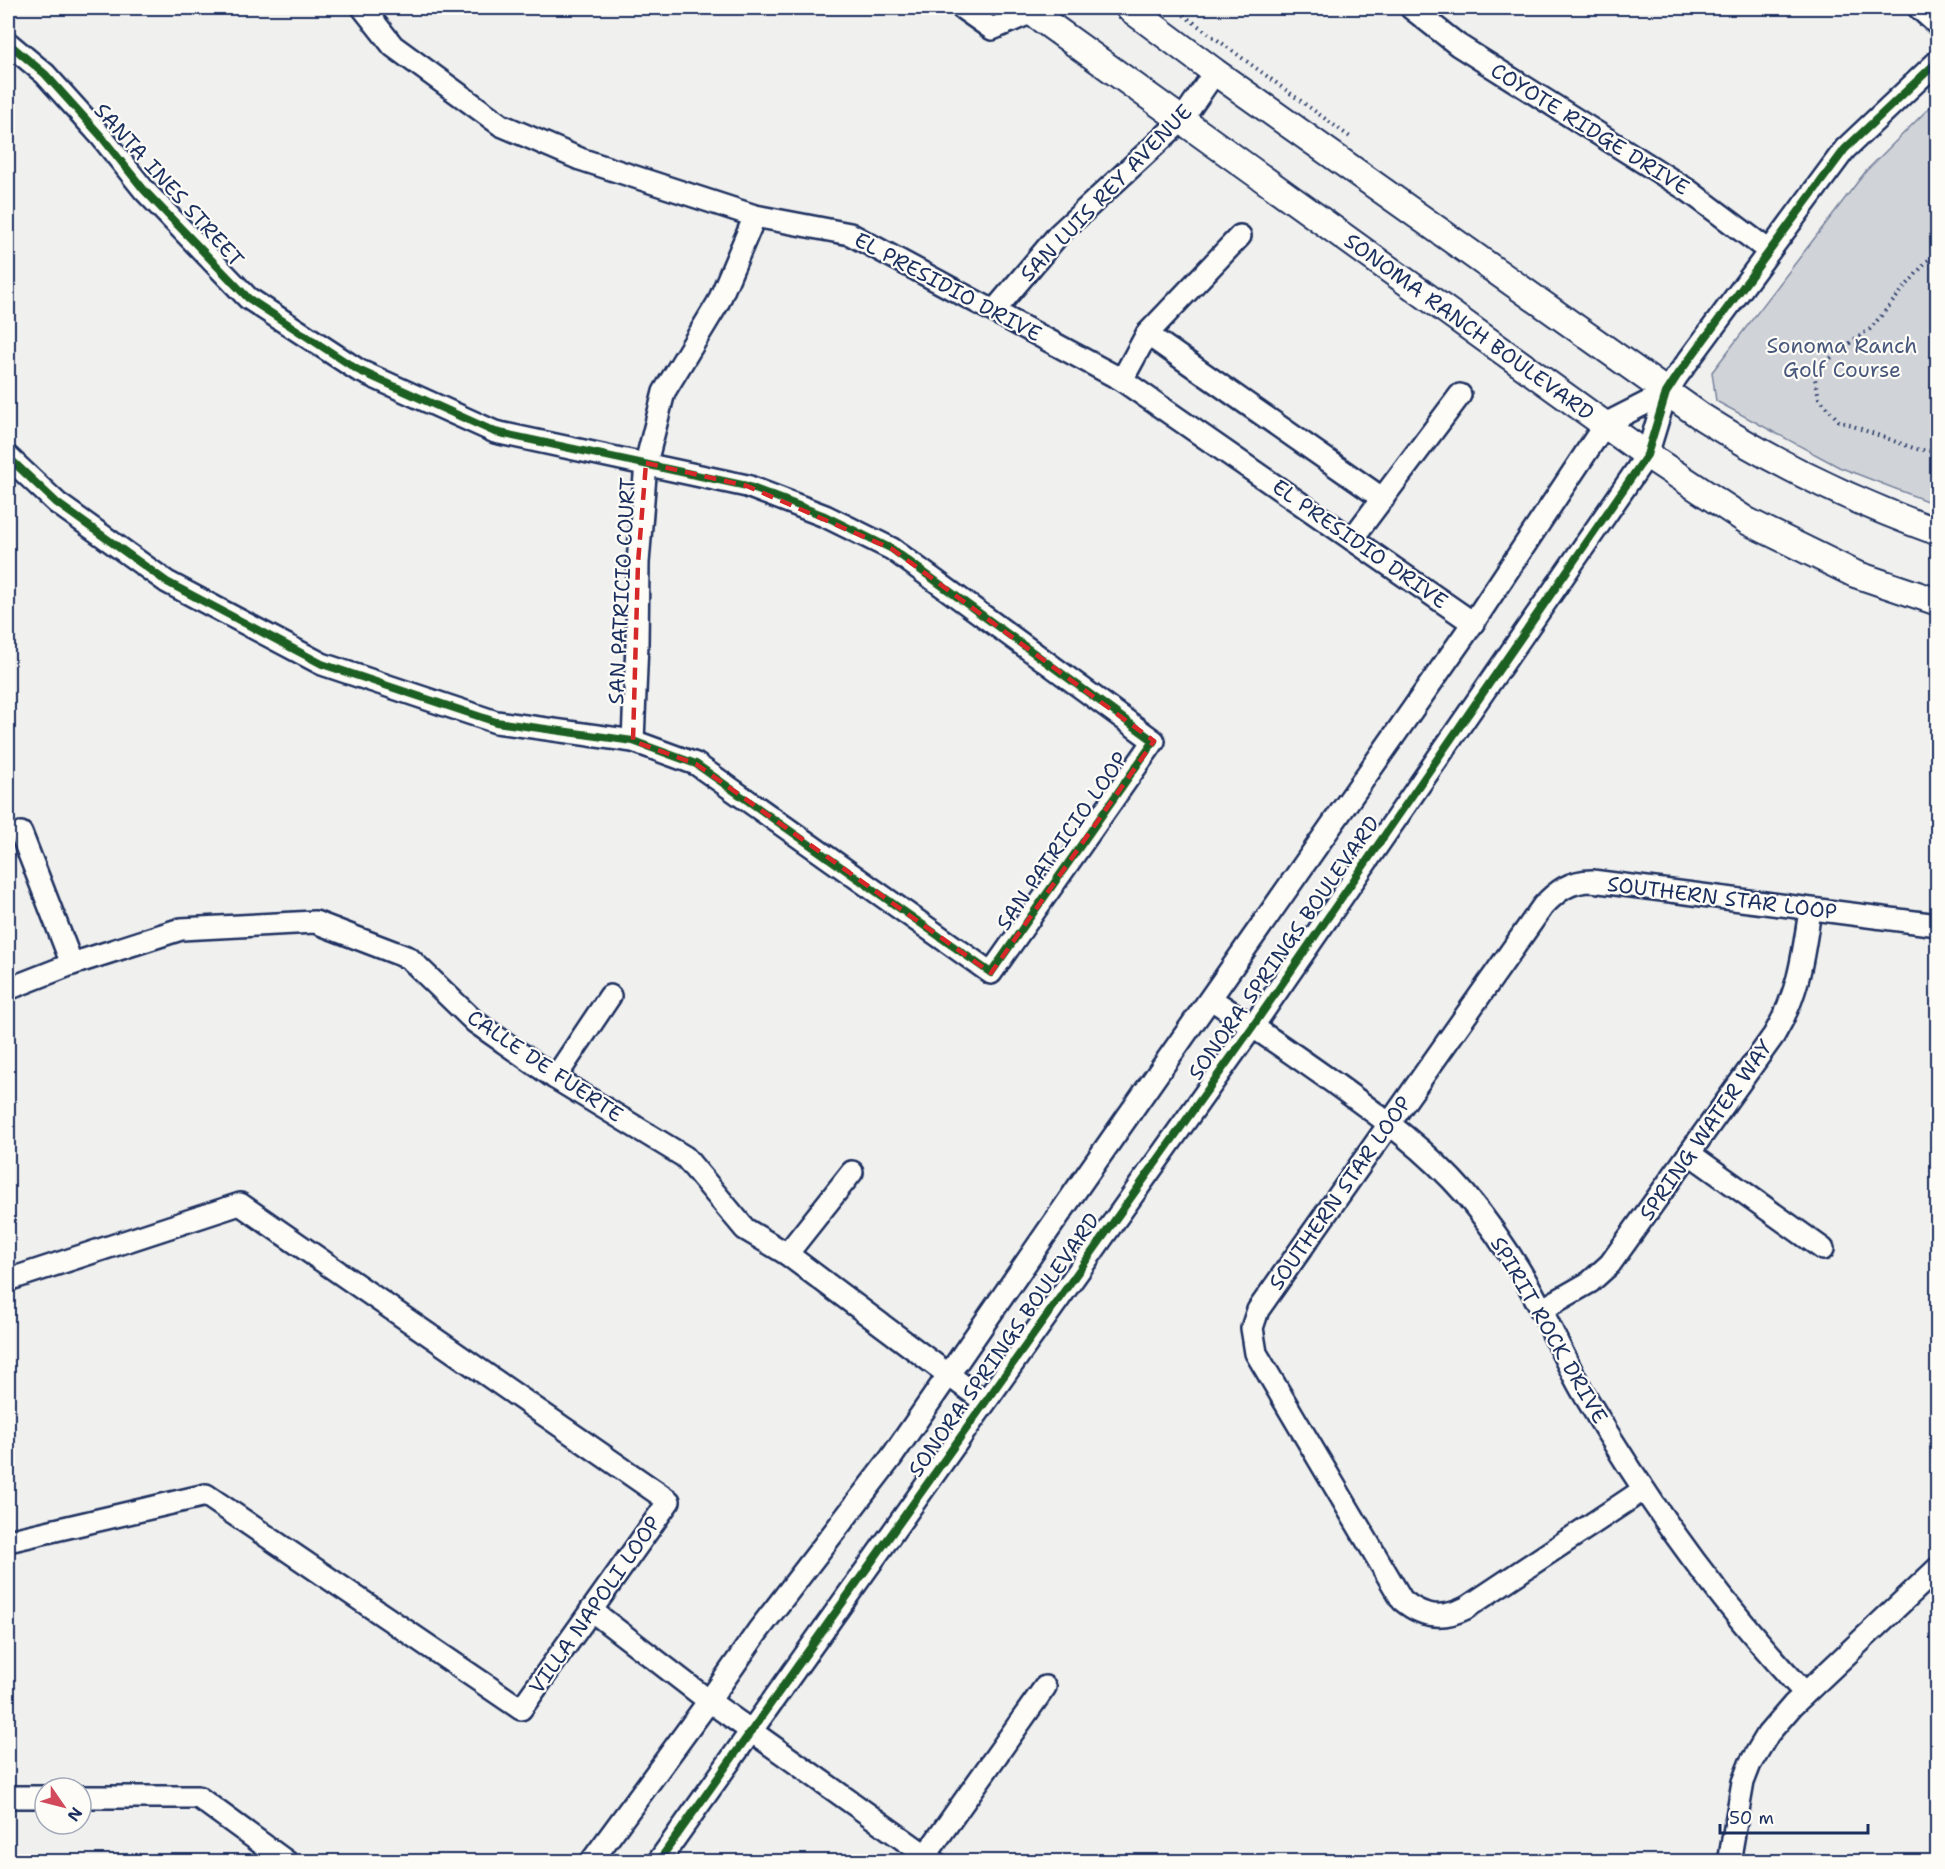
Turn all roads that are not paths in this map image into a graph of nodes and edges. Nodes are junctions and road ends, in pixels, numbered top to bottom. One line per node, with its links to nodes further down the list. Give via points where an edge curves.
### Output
1 (363, 8): 12 (street, EL PRESIDIO DRIVE, via 393,46 501,125 580,159)
2 (962, 8): 6 (street, via 992,29)
3 (1129, 8): 10 (main road)
4 (1411, 8): 14 (street, COYOTE RIDGE DRIVE, via 1458,45 1689,191)
5 (1919, 8): 7 (street)
6 (1029, 10): 11 (main road, SONOMA RANCH BOULEVARD)
7 (1938, 26)
8 (8, 44): 23 (street, SANTA INES STREET, via 45,74 144,190 248,298 358,370 495,432)
9 (1938, 61): 14 (street, SONORA SPRINGS BOULEVARD, via 1845,149)
10 (1215, 72): 11 (street, SAN LUIS REY AVENUE); 18 (main road)
11 (1182, 120): 15 (street, SAN LUIS REY AVENUE, via 1059,234); 20 (main road, SONOMA RANCH BOULEVARD)
12 (755, 216): 15 (street, EL PRESIDIO DRIVE, via 850,234); 23 (street, SAN PATRICIO COURT, via 718,303 664,393)
13 (1240, 236): 16 (street)
14 (1769, 251): 18 (street, SONORA SPRINGS BOULEVARD)
15 (994, 311): 17 (street, EL PRESIDIO DRIVE)
16 (1147, 334): 17 (street); 24 (street)
17 (1122, 380): 26 (street, EL PRESIDIO DRIVE)
18 (1666, 393): 20 (street, SONORA SPRINGS BOULEVARD); 21 (street, SONORA SPRINGS BOULEVARD); 25 (main road, via 1748,446 1799,473)
19 (1460, 395): 24 (street)
20 (1605, 424): 21 (main road, SONOMA RANCH BOULEVARD); 28 (street, SONORA SPRINGS BOULEVARD)
21 (1647, 455): 27 (main road, SONOMA RANCH BOULEVARD, via 1747,521 1855,574); 37 (street, SONORA SPRINGS BOULEVARD)
22 (8, 457): 29 (street, via 57,503 167,582 322,664 496,722)
23 (646, 463): 29 (street, SAN PATRICIO COURT, via 638,563); 29 (street, SAN PATRICIO LOOP, via 747,486 825,516 892,549 1154,741 991,973 696,764)
24 (1383, 499): 26 (street)
25 (1938, 532)
26 (1352, 539): 28 (street, EL PRESIDIO DRIVE)
27 (1938, 602)
28 (1473, 623): 36 (street, SONORA SPRINGS BOULEVARD)
29 (633, 741)
30 (21, 833): 33 (street)
31 (1810, 910): 32 (street, SOUTHERN STAR LOOP); 39 (street, SOUTHERN STAR LOOP, via 1592,882 1564,887 1543,906); 40 (street, SPRING WATER WAY, via 1798,983 1784,1019)
32 (1938, 926)
33 (72, 964): 34 (street, CALLE DE FUERTE); 38 (street, CALLE DE FUERTE, via 181,929 315,922 409,958 475,1022)
34 (8, 989)
35 (610, 996): 38 (street)
36 (1211, 999): 37 (street, SPIRIT ROCK DRIVE); 46 (street, SONORA SPRINGS BOULEVARD)
37 (1253, 1026): 39 (street, SPIRIT ROCK DRIVE); 47 (street, SONORA SPRINGS BOULEVARD)
38 (555, 1078): 43 (street, CALLE DE FUERTE, via 686,1157 745,1229)
39 (1389, 1123): 45 (street, SPIRIT ROCK DRIVE, via 1438,1165 1478,1211 1520,1271); 48 (street, SOUTHERN STAR LOOP, via 1264,1301 1254,1319 1252,1337 1256,1353 1402,1600 1426,1615 1466,1608)
40 (1690, 1154): 42 (street); 45 (street, SPRING WATER WAY, via 1610,1264 1590,1282)
41 (852, 1172): 43 (street)
42 (1822, 1249)
43 (788, 1254): 46 (street, CALLE DE FUERTE)
44 (8, 1280): 51 (street, VILLA NAPOLI LOOP, via 240,1204 669,1501)
45 (1541, 1310): 48 (street, SPIRIT ROCK DRIVE, via 1584,1393)
46 (949, 1375): 47 (street, CALLE DE FUERTE); 54 (street, SONORA SPRINGS BOULEVARD)
47 (985, 1402): 55 (street, SONORA SPRINGS BOULEVARD)
48 (1642, 1490): 53 (street, SPIRIT ROCK DRIVE, via 1710,1582)
49 (8, 1542): 51 (street, VILLA NAPOLI LOOP, via 206,1495 521,1709)
50 (1938, 1568): 53 (street)
51 (591, 1610): 54 (street)
52 (1045, 1687): 59 (street)
53 (1805, 1693): 63 (street, via 1768,1734 1750,1764 1739,1799)
54 (709, 1701): 55 (street); 61 (street, SONORA SPRINGS BOULEVARD)
55 (751, 1731): 59 (street); 62 (street, SONORA SPRINGS BOULEVARD)
56 (8, 1797): 57 (street)
57 (33, 1797)
58 (93, 1797): 60 (street, via 198,1797)
59 (927, 1859)
60 (287, 1862)
61 (591, 1862)
62 (658, 1862)
63 (1729, 1862)

